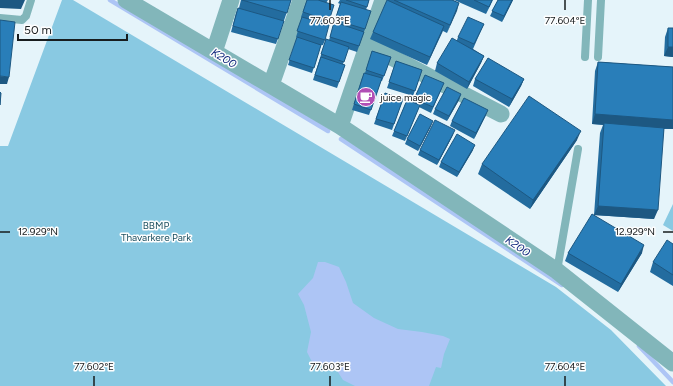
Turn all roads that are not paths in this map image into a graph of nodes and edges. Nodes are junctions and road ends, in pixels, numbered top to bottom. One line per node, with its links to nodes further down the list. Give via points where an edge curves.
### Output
1 (31, 0): 9 (lane, via 26,16 22,20)
2 (126, 0): 8 (street)
3 (231, 0): 11 (street)
4 (301, 0): 14 (street)
5 (383, 0): 10 (street)
6 (588, 0): 12 (lane)
7 (601, 0): 13 (lane)
8 (147, 5): 11 (street)
9 (0, 18)
10 (368, 45): 15 (street); 16 (street)
11 (214, 52): 14 (street)
12 (585, 57)
13 (598, 57)
14 (271, 85): 16 (street)
15 (501, 114)
16 (340, 126): 18 (street)
17 (578, 149): 18 (lane)
18 (557, 271): 19 (street)
19 (673, 363)

